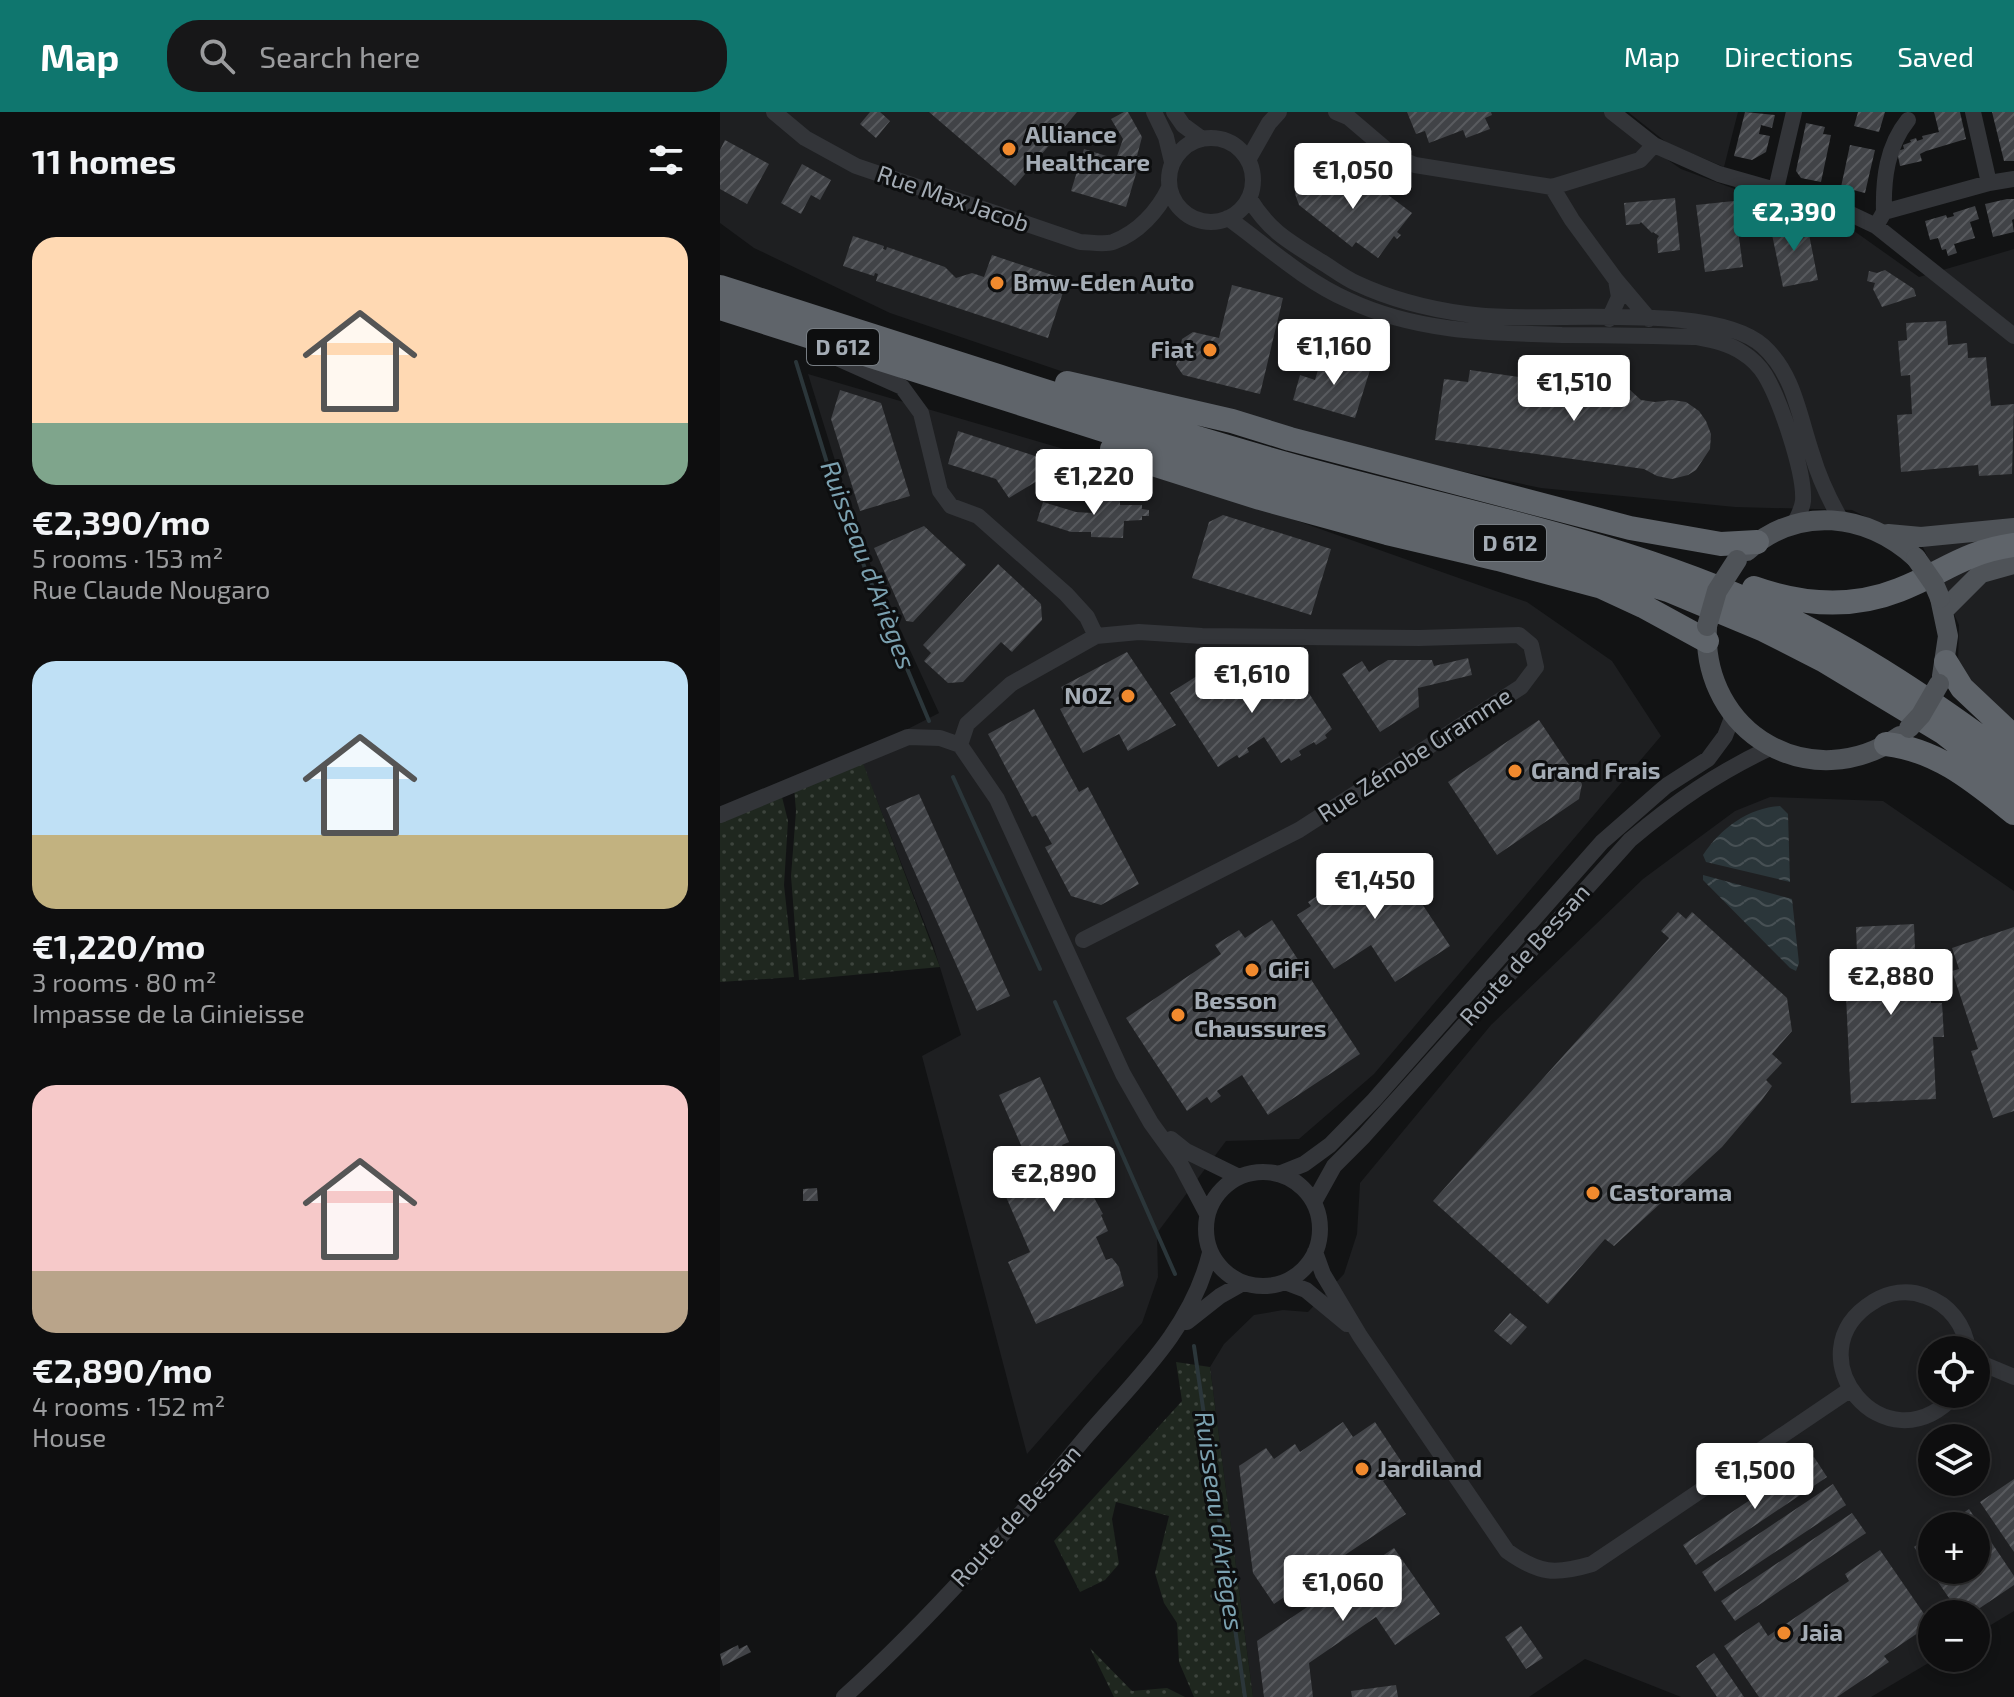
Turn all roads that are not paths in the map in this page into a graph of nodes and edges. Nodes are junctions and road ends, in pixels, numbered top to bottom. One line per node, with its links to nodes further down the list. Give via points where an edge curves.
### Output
1 (774, 112): 24 (street, Rue Max Jacob, via 805,138 856,166 1080,242 1111,243)
2 (1154, 112): 14 (street)
3 (1174, 112): 10 (street)
4 (1336, 112): 17 (street, via 1395,157 1415,165)
5 (1612, 112): 12 (street)
6 (1794, 112): 19 (street)
7 (1973, 112): 16 (street)
8 (1274, 118): 11 (street); 13 (street)
9 (1908, 120): 23 (street, via 1895,135)
10 (1202, 139): 11 (street); 14 (street)
11 (1229, 143): 13 (street)
12 (1654, 145): 17 (street, via 1640,160); 19 (street, via 1719,174)
13 (1248, 160): 20 (street)
14 (1172, 162): 18 (street)
15 (2014, 179): 16 (street)
16 (1989, 183): 23 (street)
17 (1552, 187): 25 (street)
18 (1169, 188): 21 (street); 24 (street, Rue Max Jacob)
19 (1776, 189): 23 (street)
20 (1249, 198): 22 (street); 28 (street, via 1264,222 1283,237 1356,283 1416,304 1468,314)
21 (1182, 211): 22 (street, via 1207,222); 24 (street, Rue Max Jacob)
22 (1228, 218): 36 (street, via 1297,272 1348,300 1422,326 1696,337 1743,353 1763,372 1777,397 1803,497)
23 (1880, 219): 31 (street)
24 (1143, 224)
25 (1616, 280): 28 (street, via 1619,297); 29 (street)
26 (720, 287): 32 (highway, D 612)
27 (720, 308): 30 (highway, D 612)
28 (1609, 319): 29 (street)
29 (1649, 319): 35 (street, via 1734,328 1761,345 1792,389 1827,495)
30 (787, 329): 33 (highway, D 612); 44 (street, via 902,387 921,413 940,491 951,506 978,516 1066,594)
31 (2014, 336)
32 (885, 339): 34 (highway, D 612, via 1134,420); 39 (highway, D 612, via 1232,421 1630,528 1721,544)
33 (967, 386): 43 (highway, D 612, via 1156,465 1372,530 1602,587); 52 (highway, D 612, via 1261,480 1538,550 1668,590 1823,660 1944,733)
34 (1373, 488): 40 (highway, via 1612,539 1804,602 1873,599 1967,556); 51 (highway, D 612, via 1613,551 1772,611 1911,688)
35 (1841, 520): 36 (main road); 38 (main road)
36 (1794, 524): 39 (main road)
37 (2014, 528): 38 (main road, via 1921,537)
38 (1884, 534): 42 (main road, bridge, via 1926,570)
39 (1757, 542): 43 (main road, bridge, via 1737,560 1717,591)
40 (2014, 545)
41 (2014, 564): 42 (main road, via 1981,573)
42 (1942, 604): 45 (main road, via 1948,636)
43 (1707, 634): 46 (main road, via 1714,680)
44 (1096, 636): 49 (street, via 1011,684 967,724); 56 (street, Rue Zénobe Gramme, via 1519,635 1531,645 1536,667 1521,687 1299,830)
45 (1942, 673): 47 (highway); 48 (main road, bridge, via 1921,715)
46 (1733, 715): 50 (main road); 59 (street, Route de Bessan, via 1708,759 1666,786 1602,842 1330,1145)
47 (2014, 737)
48 (1886, 744): 50 (main road, via 1855,757 1821,760); 53 (highway, via 1935,757)
49 (960, 745): 54 (street, via 908,737); 55 (street, via 997,799)
50 (1772, 747): 61 (street, Route de Bessan, via 1674,803 1630,840 1334,1166)
51 (2014, 762)
52 (2014, 788)
53 (2014, 813)
54 (720, 815)
55 (1021, 851): 56 (street, via 1061,927); 57 (street)
56 (1083, 940): 57 (street)
57 (1076, 971): 58 (street)
58 (1151, 1123): 60 (street, via 1186,1151); 62 (street)
59 (1279, 1174): 60 (street); 61 (street, via 1303,1188)
60 (1239, 1177): 62 (street, via 1220,1191)
61 (1314, 1202): 63 (street, via 1320,1228)
62 (1207, 1214): 64 (street)
63 (1315, 1252): 65 (street); 68 (street)
64 (1210, 1253): 66 (street, via 1226,1274); 67 (street, Route de Bessan, via 1203,1282)
65 (1285, 1282): 66 (street); 68 (street, via 1306,1290)
66 (1243, 1283): 67 (street, Route de Bessan)
67 (1179, 1327): 74 (street, Route de Bessan, via 1015,1521)
68 (1360, 1336): 72 (street, via 1507,1551 1527,1565 1563,1573 1592,1564)
69 (1964, 1336): 72 (street, via 1960,1324 1937,1301 1906,1292 1886,1295 1862,1308 1849,1324 1841,1356)
70 (1990, 1367): 71 (street)
71 (2014, 1377)
72 (1849, 1388): 73 (street, via 1870,1410 1900,1420)
73 (1942, 1408)
74 (844, 1697)

